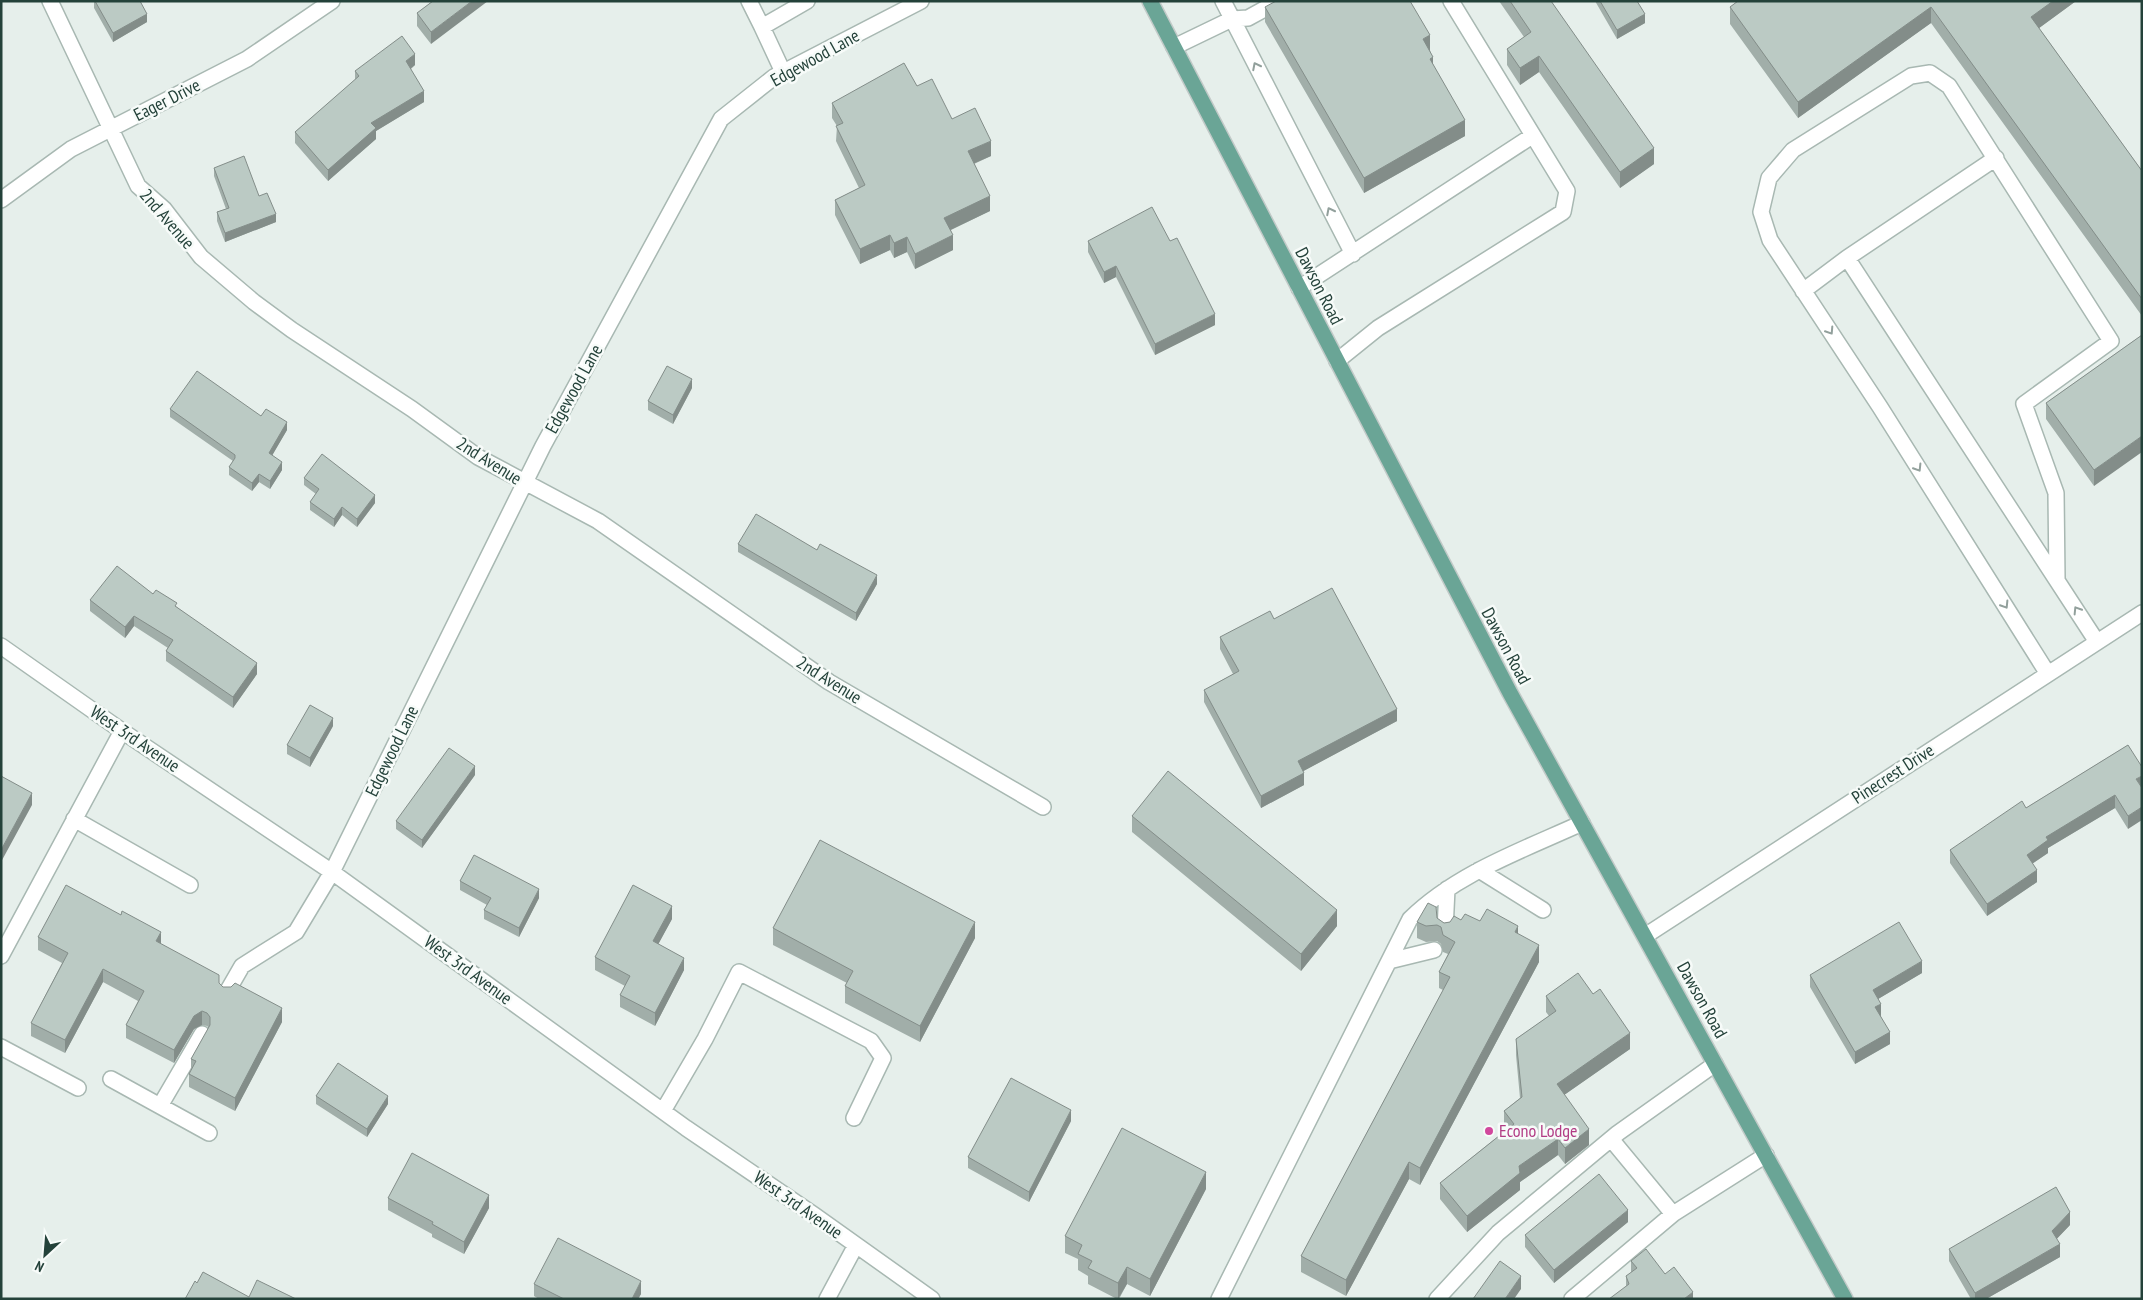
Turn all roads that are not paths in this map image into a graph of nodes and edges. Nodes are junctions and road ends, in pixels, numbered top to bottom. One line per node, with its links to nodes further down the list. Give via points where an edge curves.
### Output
1 (50, 1): 14 (street, 2nd Avenue)
2 (332, 1): 14 (street, Eager Drive, via 248,59)
3 (749, 1): 11 (street)
4 (807, 1): 11 (street)
5 (921, 1): 13 (street, Edgewood Lane)
6 (1150, 1): 12 (main road, Dawson Road)
7 (1223, 1): 10 (street)
8 (1279, 1): 10 (street, via 1248,18)
9 (1451, 1): 15 (street)
10 (1232, 19): 12 (street); 18 (street, one-way to 10)
11 (762, 28): 13 (street)
12 (1174, 47): 20 (main road, Dawson Road)
13 (784, 72): 23 (street, Edgewood Lane, via 721,120)
14 (111, 128): 17 (street, Eager Drive, via 71,149); 23 (street, 2nd Avenue, via 138,186 164,209 201,257 292,330 478,457)
15 (1532, 136): 18 (street); 22 (street, via 1567,191 1563,212 1378,328)
16 (1996, 158): 19 (street); 21 (street, via 1949,86 1930,73 1911,76 1792,150 1769,178 1761,212 1770,240); 24 (street, via 2111,341 2024,404 2056,493)
17 (1, 200)
18 (1353, 254): 20 (street)
19 (1847, 258): 21 (street); 24 (street)
20 (1299, 288): 22 (main road, Dawson Road)
21 (1803, 291): 28 (street, one-way to 28)
22 (1337, 360): 32 (main road, Dawson Road, via 1510,693)
23 (524, 483): 30 (street, 2nd Avenue, via 598,521 830,682); 34 (street, Edgewood Lane)
24 (2057, 578): 26 (street, one-way to 24)
25 (2142, 613): 26 (street, Pinecrest Drive)
26 (2097, 642): 28 (street, Pinecrest Drive)
27 (1, 646): 29 (street, West 3rd Avenue)
28 (2048, 674): 39 (street, Pinecrest Drive)
29 (122, 731): 31 (street); 34 (street, West 3rd Avenue)
30 (1043, 807)
31 (74, 819): 35 (street); 41 (street)
32 (1582, 824): 33 (street); 39 (main road, Dawson Road)
33 (1480, 870): 36 (street); 37 (street)
34 (332, 872): 43 (street, Edgewood Lane, via 296,932 242,966); 50 (street, West 3rd Avenue)
35 (190, 885)
36 (1447, 889): 38 (street); 42 (street, via 1410,919)
37 (1543, 910)
38 (1445, 930)
39 (1645, 936): 46 (main road, Dawson Road)
40 (1434, 950): 42 (street)
41 (1, 956)
42 (1389, 961): 60 (street)
43 (227, 992)
44 (202, 1034): 49 (street)
45 (1, 1047): 48 (street)
46 (1716, 1064): 53 (street); 54 (main road, Dawson Road)
47 (111, 1079): 49 (street)
48 (78, 1088)
49 (160, 1106): 52 (street)
50 (663, 1111): 51 (street, via 739,972 871,1041 883,1058); 56 (street, West 3rd Avenue)
51 (854, 1118)
52 (209, 1133)
53 (1611, 1139): 55 (street); 61 (street, via 1498,1233)
54 (1766, 1156): 55 (street); 57 (main road, Dawson Road)
55 (1673, 1214): 62 (street)
56 (856, 1245): 58 (street); 59 (street, West 3rd Avenue)
57 (1842, 1297)
58 (827, 1299)
59 (932, 1299)
60 (1219, 1299)
61 (1437, 1299)
62 (1572, 1299)

